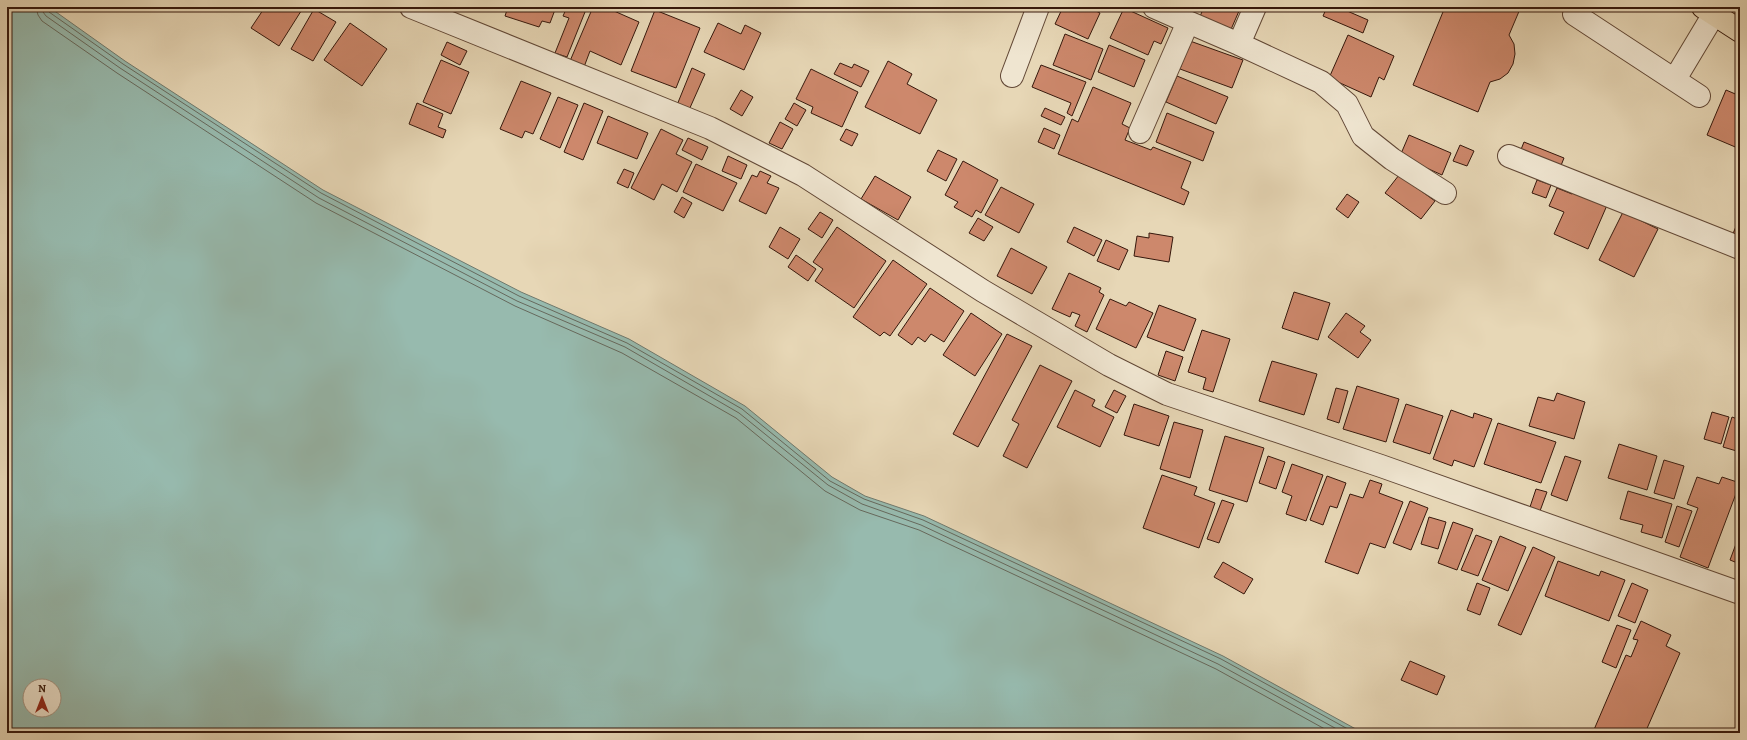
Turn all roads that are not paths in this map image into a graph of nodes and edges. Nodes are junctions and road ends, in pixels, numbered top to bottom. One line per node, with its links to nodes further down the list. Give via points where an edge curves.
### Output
1 (411, 7): 17 (street, via 710,128 796,171 983,291 1109,365 1167,394)
2 (1038, 7): 10 (street)
3 (1154, 7): 7 (street)
4 (1256, 7): 9 (street)
5 (1578, 7): 11 (street, via 1574,14)
6 (1709, 11): 8 (highway); 11 (street)
7 (1188, 22): 9 (street); 13 (street)
8 (1740, 31)
9 (1239, 44): 15 (street, via 1321,82 1347,104 1363,136 1392,159)
10 (1012, 76)
11 (1675, 79): 12 (street)
12 (1699, 96)
13 (1140, 132)
14 (1509, 156): 16 (street)
15 (1445, 193)
16 (1740, 248)
17 (1740, 592)

